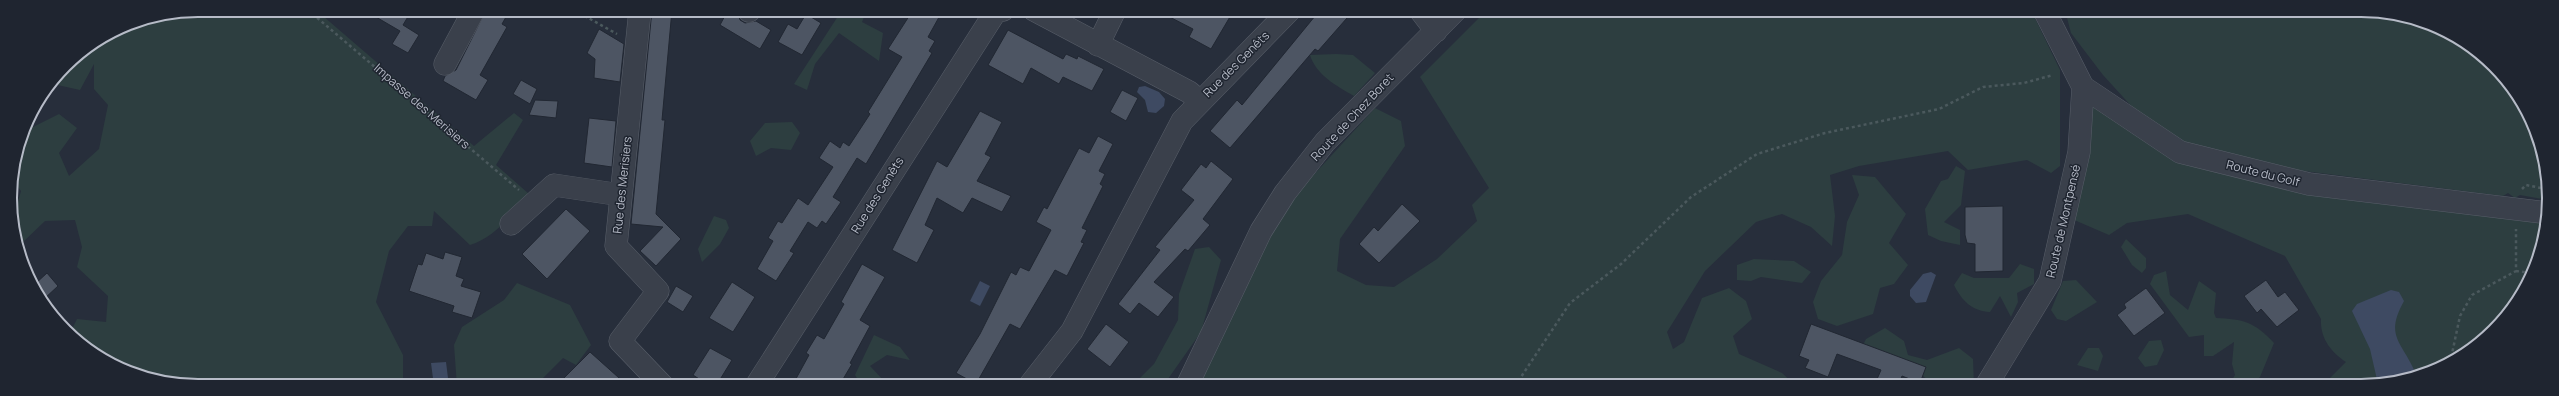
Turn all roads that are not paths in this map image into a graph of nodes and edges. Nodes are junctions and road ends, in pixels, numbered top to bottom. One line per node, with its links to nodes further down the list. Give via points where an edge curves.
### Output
1 (470, 17): 12 (street)
2 (639, 17): 15 (street, Rue des Merisiers)
3 (993, 17): 19 (street, Rue des Genêts)
4 (1047, 17): 11 (street, Rue des Genêts)
5 (1112, 17): 11 (street)
6 (1283, 17): 14 (street, Rue des Genêts)
7 (1425, 17): 10 (street)
8 (1449, 17): 10 (street, Route de Chez Boret)
9 (2048, 17): 13 (street, Route du Golf)
10 (1436, 31): 21 (street, Route de Chez Boret, via 1325,142 1285,192 1261,231)
11 (1098, 45): 14 (street, Rue des Genêts, via 1189,92)
12 (445, 64)
13 (2083, 86): 16 (street, Route du Golf, via 2180,152 2308,184 2518,200); 22 (street, Route de Montpensé, via 2079,152 2050,281)
14 (1200, 101): 20 (street, Rue des Genêts, via 1182,121 1072,331)
15 (621, 195): 17 (street, via 554,185); 18 (street, Rue des Merisiers, via 616,246 658,292 620,341)
16 (2542, 210)
17 (511, 224)
18 (656, 379)
19 (760, 379)
20 (1034, 379)
21 (1190, 379)
22 (1990, 379)

